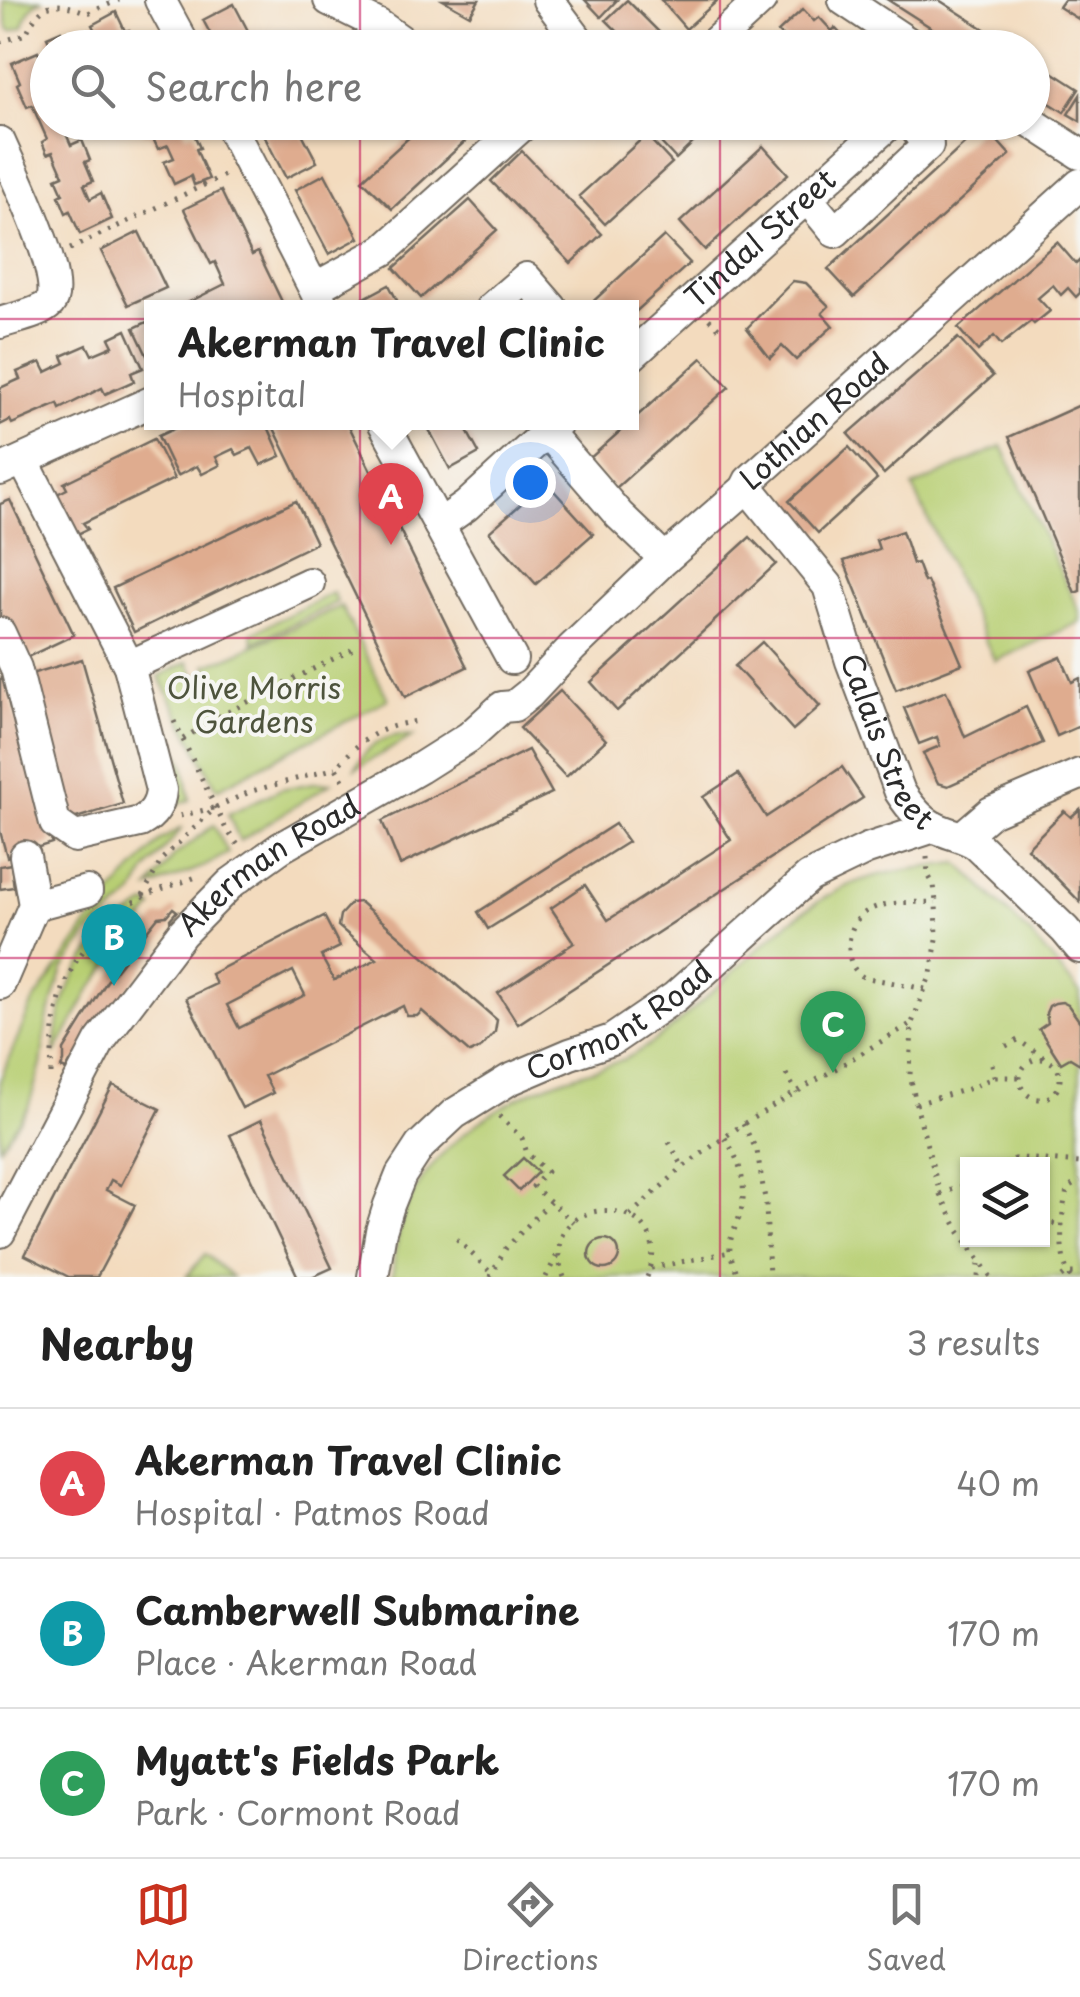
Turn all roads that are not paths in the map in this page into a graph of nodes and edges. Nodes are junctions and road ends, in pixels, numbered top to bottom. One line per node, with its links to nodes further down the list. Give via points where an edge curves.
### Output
1 (329, 0): 7 (street)
2 (548, 0): 8 (street)
3 (761, 0): 9 (street)
4 (844, 0): 10 (street)
5 (172, 5): 6 (street)
6 (180, 30)
7 (384, 30)
8 (570, 30)
9 (728, 30)
10 (889, 30)
11 (1050, 134): 17 (street)
12 (238, 140): 20 (street)
13 (506, 140): 20 (street, via 384,250)
14 (871, 140): 19 (street, Tindal Street)
15 (924, 140): 19 (street, via 928,145 834,232)
16 (0, 142): 23 (street, via 50,259 54,297 48,306)
17 (1080, 154)
18 (1080, 184): 29 (street, Lothian Road)
19 (807, 198): 24 (street, Tindal Street)
20 (319, 298)
21 (500, 300): 22 (street, via 526,278)
22 (545, 300)
23 (0, 323)
24 (639, 349)
25 (144, 405): 28 (street)
26 (388, 430): 30 (street)
27 (557, 432): 30 (street); 31 (street, via 619,515)
28 (11, 465): 36 (street)
29 (744, 489): 31 (street, Lothian Road); 39 (street, Calais Street, via 828,586 900,792)
30 (439, 525): 34 (street)
31 (665, 559): 35 (street, Lothian Road)
32 (310, 583): 36 (street)
33 (0, 633): 36 (street, via 16,668 55,823 75,837 140,822 160,799)
34 (512, 658): 35 (street, via 526,666); 37 (street)
35 (557, 662): 37 (street, Akerman Road, via 530,694)
36 (130, 666)
37 (502, 707): 45 (street, Akerman Road, via 420,768 280,848 231,883 182,933 100,1041)
38 (1080, 774): 39 (street, Cormont Road)
39 (941, 839): 43 (street, Calais Street, via 976,844); 46 (street, Cormont Road, via 867,849 809,877 675,997 612,1040 537,1068 454,1114 401,1174)
40 (25, 856): 42 (street)
41 (87, 892): 42 (street)
42 (34, 904): 44 (street)
43 (1080, 948)
44 (0, 984)
45 (0, 1232)
46 (373, 1277)

